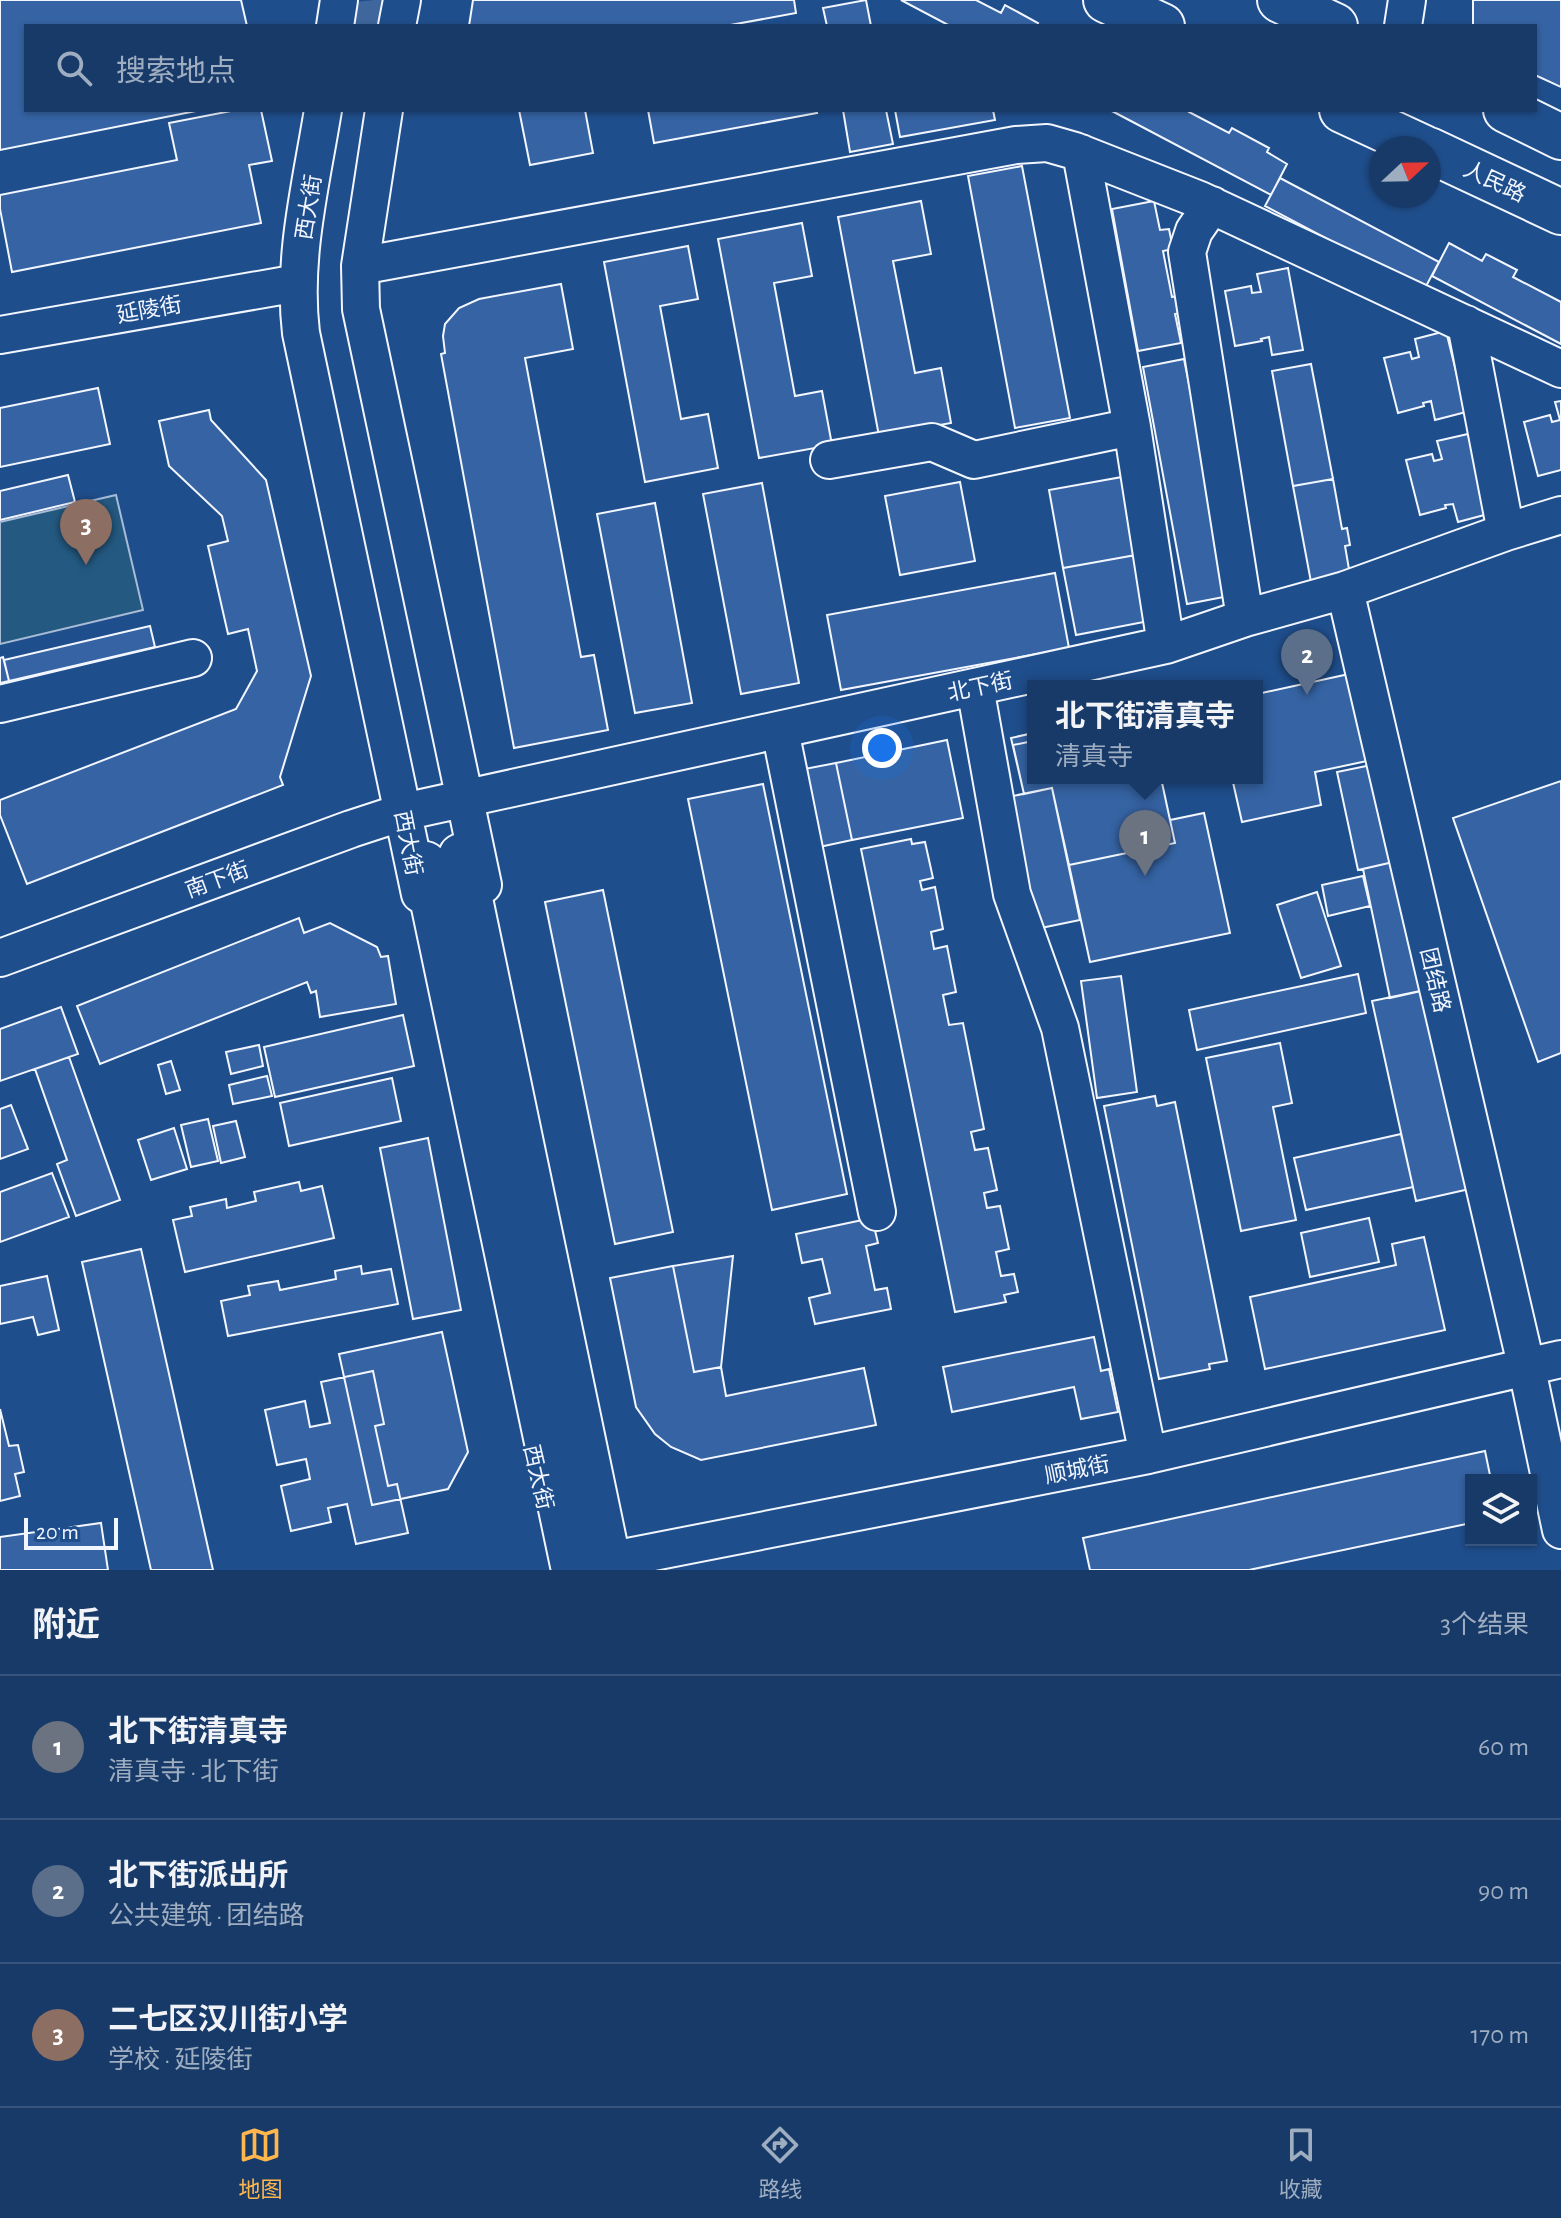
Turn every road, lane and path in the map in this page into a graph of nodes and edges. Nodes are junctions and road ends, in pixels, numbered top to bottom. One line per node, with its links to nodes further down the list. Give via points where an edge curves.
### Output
1 (339, 0): 6 (street)
2 (402, 0): 7 (street)
3 (1106, 0): 8 (main road)
4 (1280, 0): 9 (main road)
5 (1407, 0): 10 (street)
6 (335, 24)
7 (397, 24)
8 (1158, 24)
9 (1331, 24)
10 (1403, 24)
11 (323, 112): 22 (street, 西大街)
12 (384, 112): 21 (street, 西大街)
13 (1346, 112): 15 (main road, 人民路)
14 (1510, 112): 16 (main road)
15 (1398, 136)
16 (1561, 137)
17 (1081, 153): 19 (street); 21 (street, via 1047,143 1016,145); 26 (street)
18 (1441, 156): 20 (main road, 人民路)
19 (1212, 205): 23 (street); 31 (street, via 1187,252)
20 (1561, 212)
21 (360, 266): 37 (street, 西大街, via 361,309)
22 (298, 283): 24 (street, 延陵街); 37 (street, 西大街, via 301,333)
23 (1466, 324): 25 (street); 29 (street)
24 (0, 335)
25 (1561, 369)
26 (1132, 427): 27 (street, via 974,460 932,442); 32 (street)
27 (829, 460)
28 (1561, 515): 29 (street, 北下街)
29 (1506, 532): 30 (street, 北下街)
30 (1345, 590): 31 (street, 北下街); 42 (street, 团结路)
31 (1245, 618): 32 (street, 北下街)
32 (1166, 645): 34 (street, 北下街)
33 (193, 658): 35 (street)
34 (975, 687): 36 (street, 北下街); 43 (street, via 1012,894 1060,1028)
35 (0, 704)
36 (780, 730): 37 (street, 北下街); 40 (street)
37 (435, 806): 39 (street, 南下街, via 351,829); 45 (street, 西大街, via 544,1510); 45 (street, 西大街, via 610,1494)
38 (443, 860): 45 (main road)
39 (0, 958)
40 (877, 1212)
41 (1561, 1359): 42 (street, 顺城街)
42 (1527, 1369): 43 (street, 顺城街); 44 (street, 团结路)
43 (1148, 1455): 45 (street, 顺城街)
44 (1561, 1530)
45 (586, 1567)

